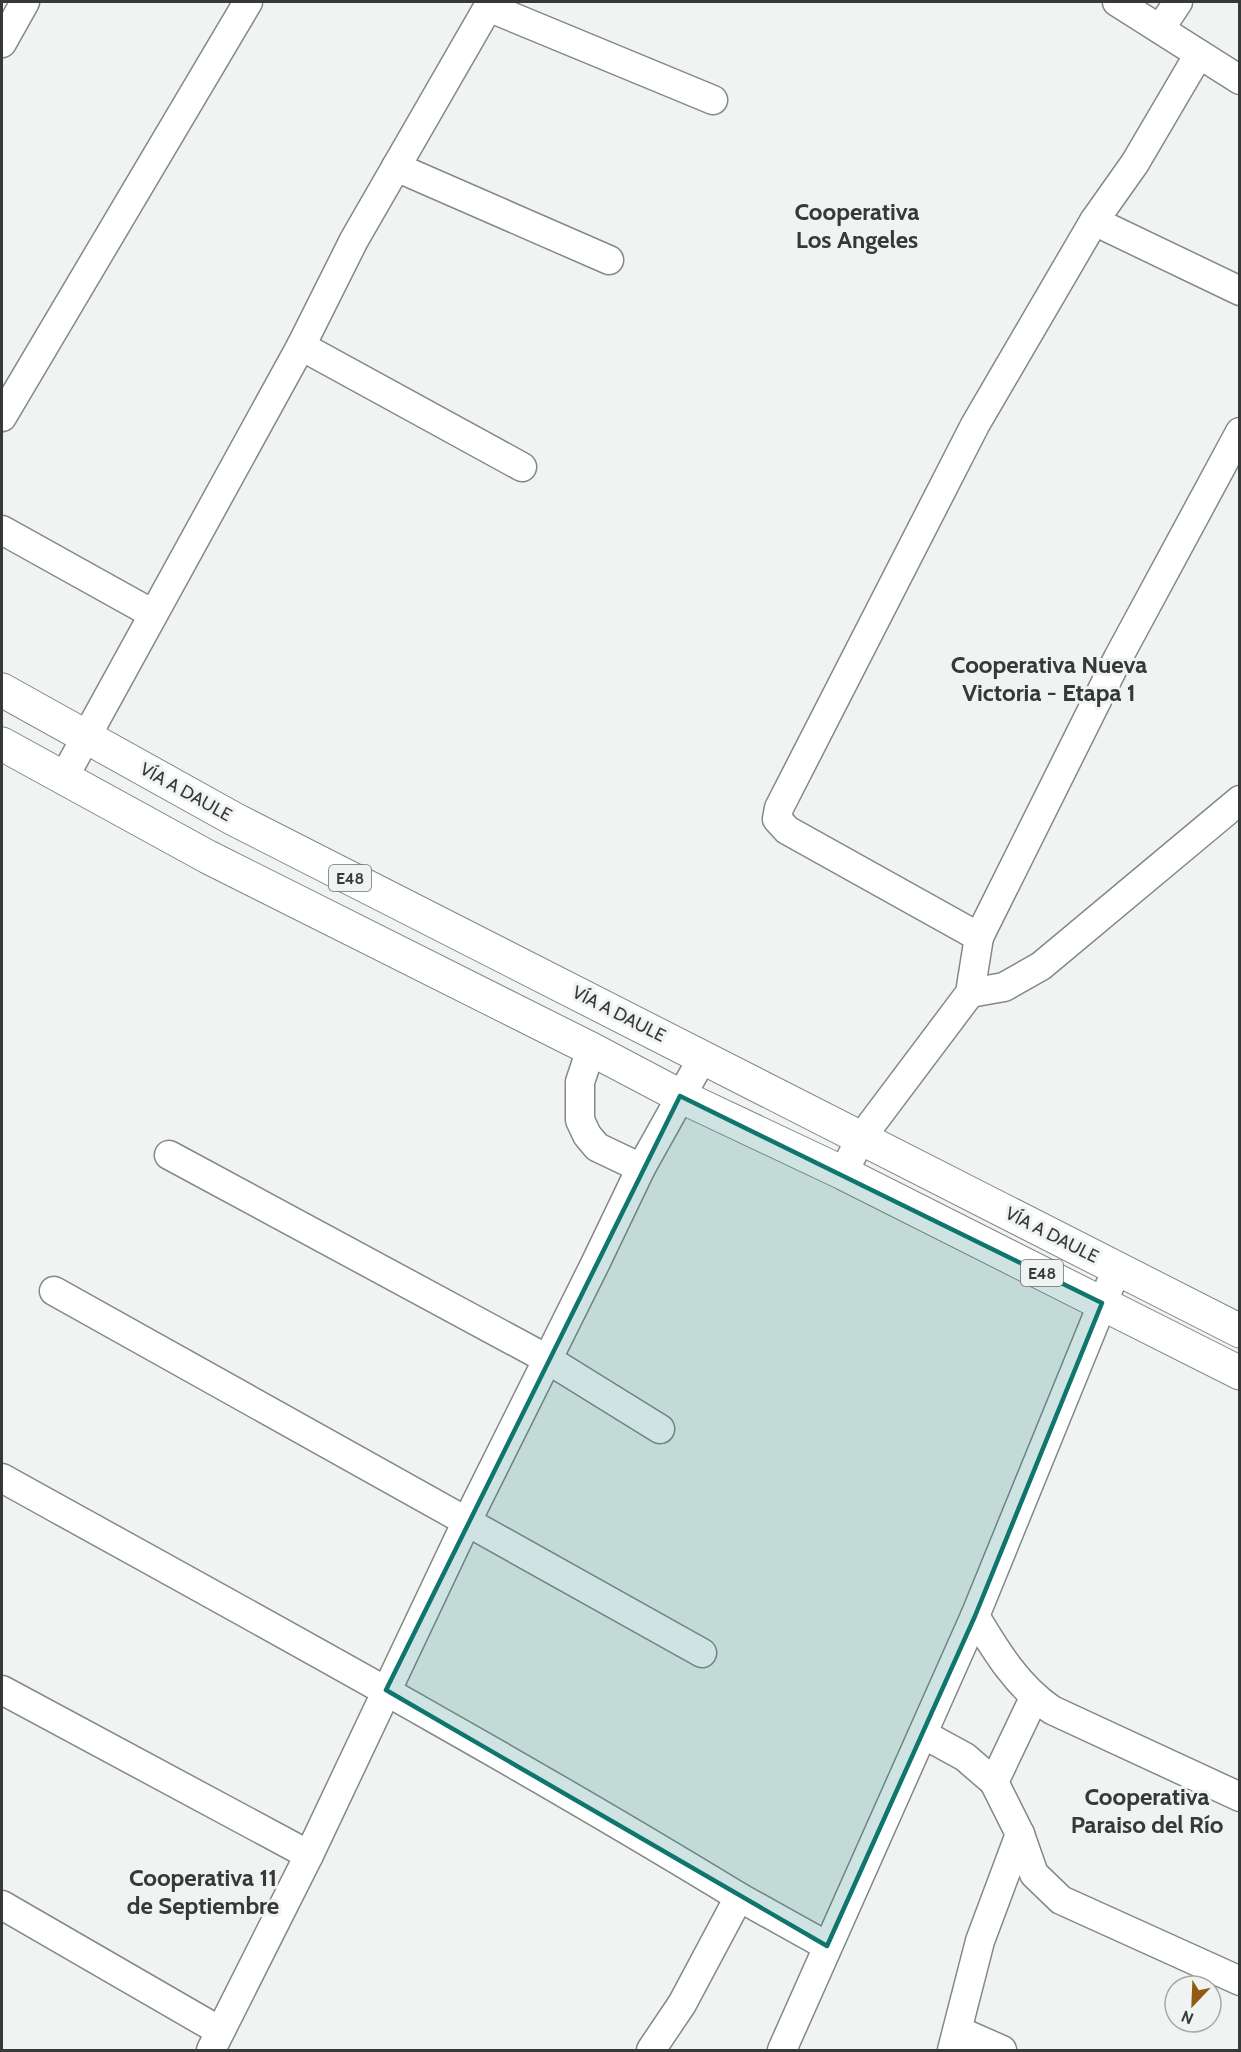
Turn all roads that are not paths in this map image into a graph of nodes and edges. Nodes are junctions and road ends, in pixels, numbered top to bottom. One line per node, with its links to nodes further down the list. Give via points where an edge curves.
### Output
1 (25, 2): 7 (street)
2 (248, 2): 16 (street)
3 (1117, 2): 6 (street)
4 (1178, 2): 6 (street)
5 (489, 4): 10 (street); 11 (street)
6 (1160, 29): 8 (street)
7 (3, 37)
8 (1199, 54): 9 (street); 12 (street, via 1135,163)
9 (1239, 80)
10 (713, 99)
11 (396, 167): 13 (street); 15 (street)
12 (1094, 221): 14 (street); 26 (street, via 975,425 779,808 777,819 787,830)
13 (609, 260)
14 (1239, 291)
15 (301, 346): 18 (street); 20 (street)
16 (2, 417)
17 (1239, 432): 26 (street, via 1118,658)
18 (522, 466)
19 (2, 530): 20 (street)
20 (153, 614): 22 (street)
21 (2, 690): 22 (highway, VÍA A DAULE / E48)
22 (87, 737): 24 (street); 29 (highway, VÍA A DAULE / E48, via 234,819)
23 (2, 744): 24 (highway, E48)
24 (63, 779): 28 (highway, E48, via 208,858)
25 (1239, 800): 27 (street, via 1041,966 1004,987)
26 (979, 937): 27 (street)
27 (970, 993): 31 (street)
28 (591, 1049): 30 (highway, E48); 33 (street, via 580,1082 580,1120 586,1135 597,1147)
29 (703, 1057): 30 (street); 31 (highway, VÍA A DAULE / E48)
30 (680, 1096): 33 (street); 34 (highway, E48)
31 (861, 1138): 34 (street); 35 (highway, VÍA A DAULE / E48)
32 (169, 1155): 39 (street)
33 (641, 1168): 39 (street)
34 (843, 1173): 37 (highway, E48)
35 (1117, 1268): 37 (street); 38 (highway, VÍA A DAULE / E48)
36 (54, 1292): 43 (street)
37 (1102, 1303): 40 (highway, E48); 44 (street)
38 (1239, 1331)
39 (547, 1359): 41 (street); 43 (street)
40 (1239, 1373)
41 (660, 1429)
42 (2, 1478): 47 (street)
43 (466, 1521): 45 (street); 47 (street)
44 (975, 1616): 48 (street, via 1002,1660); 49 (street)
45 (702, 1653)
46 (2, 1690): 53 (street)
47 (386, 1690): 53 (street); 54 (street)
48 (1034, 1698): 50 (street); 51 (street)
49 (923, 1734): 50 (street, via 965,1757); 56 (street)
50 (994, 1782): 52 (street)
51 (1239, 1797)
52 (1020, 1834): 57 (street, via 1034,1874 1061,1900); 59 (street, via 980,1941)
53 (309, 1855): 58 (street)
54 (739, 1897): 56 (street); 60 (street, via 682,2004)
55 (2, 1905): 58 (street)
56 (827, 1947): 61 (street)
57 (1239, 1981)
58 (216, 2041)
59 (956, 2041): 62 (street)
60 (651, 2050)
61 (782, 2050)
62 (1002, 2050)

